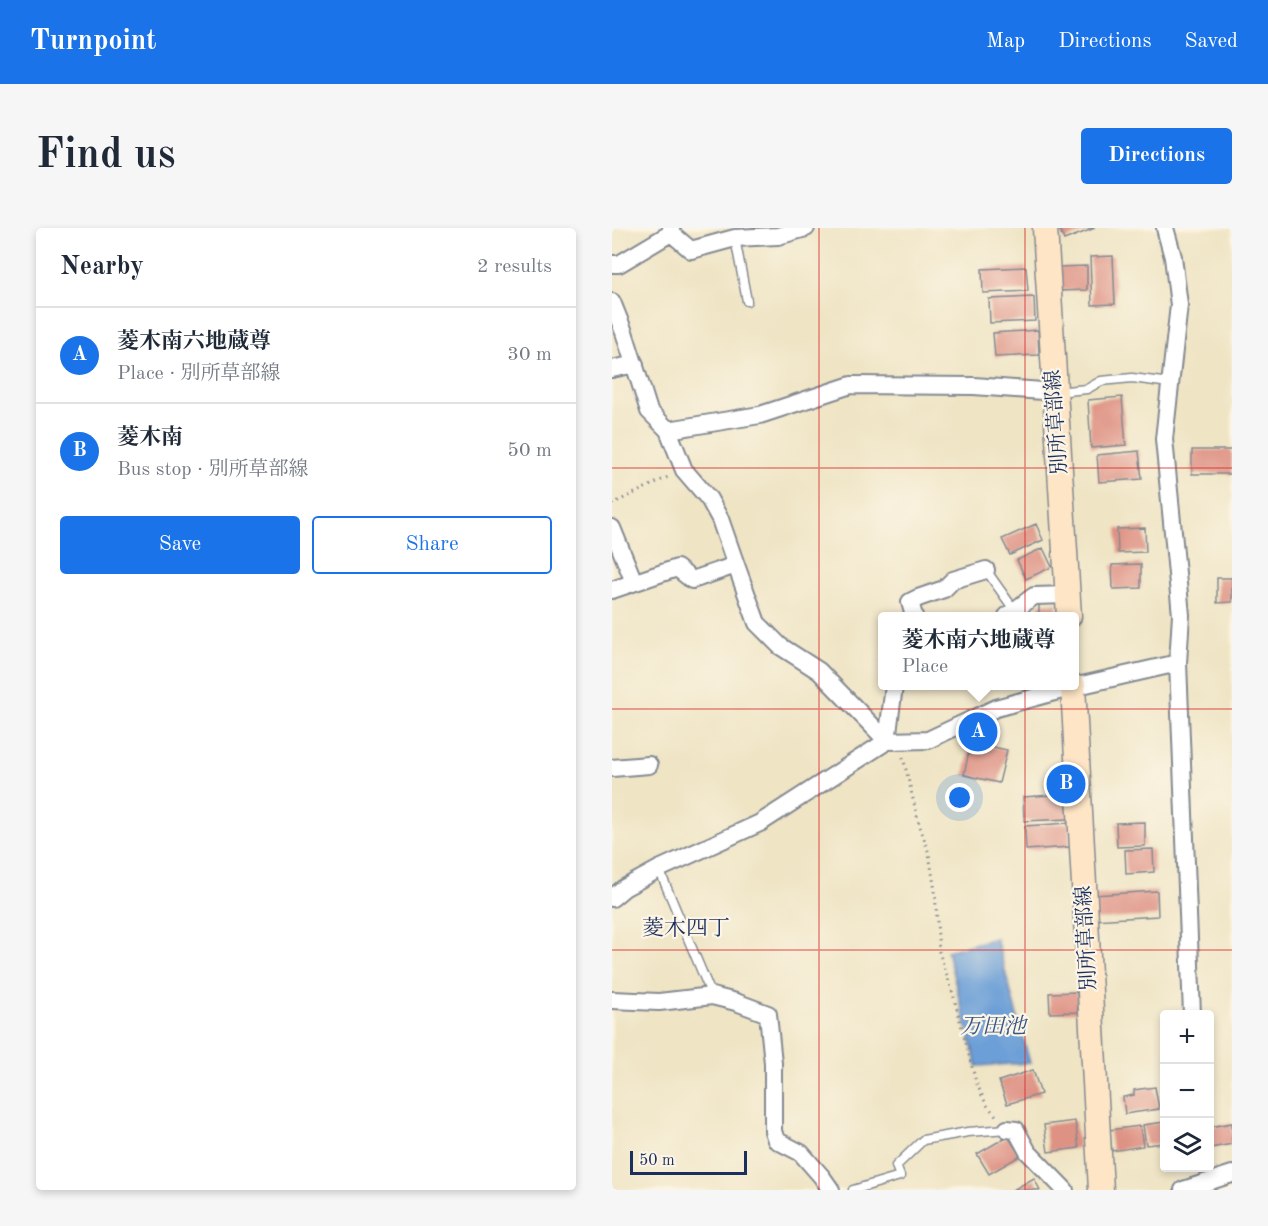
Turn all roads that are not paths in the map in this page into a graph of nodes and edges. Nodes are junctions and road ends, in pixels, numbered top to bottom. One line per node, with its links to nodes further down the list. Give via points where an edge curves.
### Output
1 (806, 228): 5 (street, via 778,236)
2 (1045, 228): 12 (main road, 別所草部線)
3 (1165, 228): 11 (street, via 1179,305)
4 (671, 231): 5 (street, via 691,250); 6 (street, via 619,264)
5 (735, 238): 7 (lane)
6 (612, 264)
7 (747, 301)
8 (612, 302): 9 (street)
9 (635, 364): 10 (street); 13 (street, via 649,411)
10 (612, 369)
11 (1170, 383): 12 (lane, via 1132,378); 23 (street, via 1164,438 1181,615)
12 (1056, 392): 13 (street, via 974,386 851,385 760,415); 19 (main road, 別所草部線)
13 (668, 430): 15 (street, via 684,470 720,519)
14 (612, 528): 17 (street)
15 (736, 566): 17 (street, via 692,580 678,568); 28 (street, via 758,623 780,646 819,671)
16 (986, 570): 20 (street, via 953,580 944,589 910,602); 21 (lane)
17 (634, 582): 18 (street)
18 (612, 590)
19 (1069, 606): 22 (street, via 1034,596)
20 (913, 612)
21 (1010, 612)
22 (1014, 612)
23 (1178, 663): 24 (street); 35 (street)
24 (1079, 685)
25 (894, 690): 28 (street)
26 (1059, 690): 28 (street, via 996,708 928,740)
27 (1073, 690): 42 (main road, 別所草部線)
28 (893, 740): 31 (street, via 760,823)
29 (649, 765): 30 (street)
30 (612, 768)
31 (659, 869): 32 (street); 33 (lane)
32 (612, 898)
33 (712, 996): 34 (street, via 659,1002); 39 (street, via 768,1014 776,1140 801,1153)
34 (612, 1000)
35 (1192, 1010)
36 (1006, 1129): 40 (lane, via 923,1140 897,1166 900,1176); 41 (street, via 1016,1130 1028,1152)
37 (1232, 1174): 38 (street)
38 (1208, 1180): 43 (street)
39 (831, 1190)
40 (853, 1190)
41 (1065, 1190)
42 (1101, 1190)
43 (1183, 1190)

